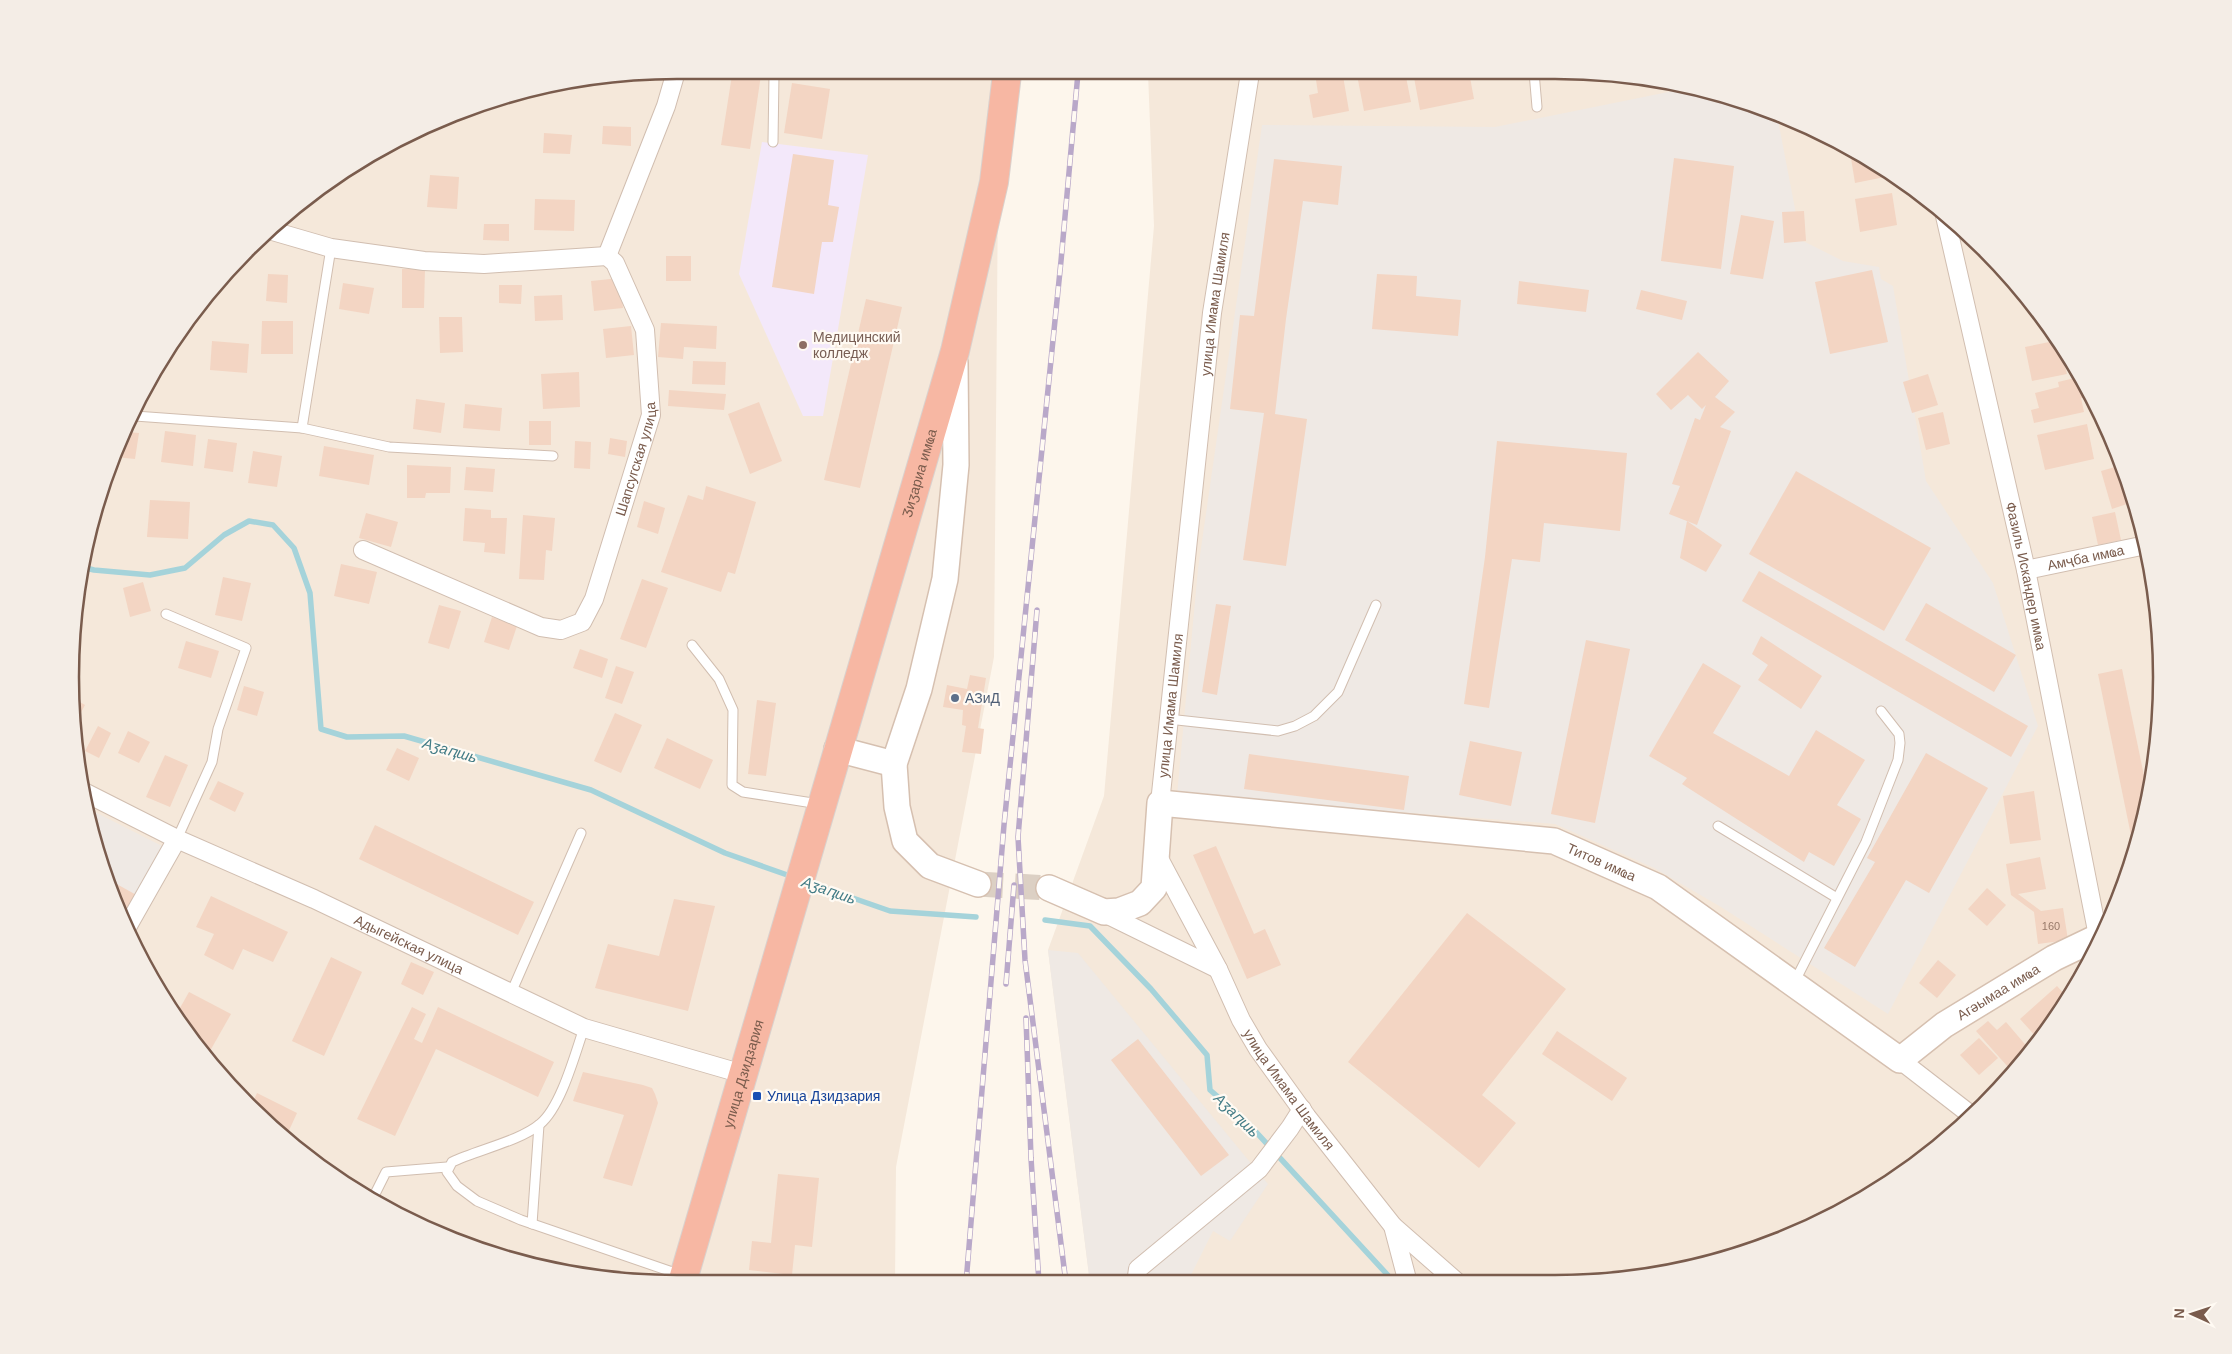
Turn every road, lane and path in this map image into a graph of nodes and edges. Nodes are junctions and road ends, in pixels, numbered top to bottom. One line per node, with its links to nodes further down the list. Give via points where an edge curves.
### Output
1 (674, 79): 11 (street)
2 (774, 79): 7 (lane)
3 (1007, 79): 12 (highway, Ӡиӡариа имҩа, via 994,182)
4 (1249, 79): 23 (street, улица Имама Шамиля, via 1212,313)
5 (1535, 79): 6 (lane)
6 (1537, 107)
7 (774, 142)
8 (1947, 225): 18 (street, Фазиль Искандер имҩа)
9 (277, 232): 10 (street)
10 (331, 248): 11 (street, via 424,262 484,264); 14 (lane)
11 (607, 256): 17 (street, Шапсугская улица, via 615,263 645,330 651,415 594,599 582,622 562,630 541,627)
12 (955, 351): 24 (highway, Ӡиӡариа имҩа); 25 (street, via 956,465 945,580 918,689)
13 (138, 416): 14 (lane)
14 (302, 428): 15 (lane, via 389,447)
15 (553, 456)
16 (2139, 546): 18 (street, Амҷба имҩа)
17 (363, 550)
18 (2026, 570): 39 (street, Фазиль Искандер имҩа)
19 (1376, 605): 23 (lane, via 1338,692 1308,720 1278,731)
20 (166, 614): 31 (lane, via 246,648 218,729 212,762)
21 (692, 645): 28 (lane, via 719,679 733,710 732,785 743,792)
22 (1881, 711): 36 (lane, via 1899,734 1898,760 1866,842)
23 (1168, 719): 27 (street, улица Имама Шамиля)
24 (837, 749): 25 (street); 28 (highway, Ӡиӡариа имҩа)
25 (894, 764): 34 (street, via 897,807 905,841 930,866)
26 (90, 795): 31 (street, Адыгейская улица)
27 (1160, 803): 32 (street, улица Имама Шамиля); 42 (street, Титов имҩа, via 1554,841 1658,887)
28 (821, 804): 33 (highway, Ӡиӡариа имҩа)
29 (1718, 826): 36 (lane)
30 (581, 833): 43 (lane)
31 (177, 839): 38 (street); 43 (street, Адыгейская улица, via 314,899)
32 (1156, 853): 37 (street, via 1154,888 1140,903 1119,911); 41 (street, улица Имама Шамиля)
33 (800, 879): 46 (highway, улица Дзидзария)
34 (978, 884)
35 (1049, 888): 37 (street)
36 (1837, 898): 42 (lane)
37 (1104, 912): 41 (street)
38 (131, 921)
39 (2097, 930)
40 (2092, 941): 45 (street, Агәымаа имҩа, via 2054,958 1944,1025)
41 (1218, 969): 47 (street, улица Имама Шамиля, via 1258,1050)
42 (1793, 984): 45 (street, Титов имҩа)
43 (511, 993): 44 (street, Адыгейская улица)
44 (584, 1028): 46 (street, Адыгейская улица); 49 (lane, via 551,1113)
45 (1900, 1060): 48 (street, Титов имҩа)
46 (743, 1074): 55 (highway, улица Дзидзария)
47 (1302, 1109): 53 (street, улица Имама Шамиля); 56 (street, via 1259,1169 1138,1269)
48 (1966, 1111)
49 (539, 1126): 50 (lane, via 464,1156); 52 (lane)
50 (448, 1167): 51 (lane, via 386,1172); 52 (lane, via 449,1176 456,1186 477,1201)
51 (375, 1193)
52 (532, 1224): 54 (lane)
53 (1393, 1226): 57 (street, улица Имама Шамиля); 58 (street)
54 (672, 1275)
55 (684, 1275)
56 (1137, 1275)
57 (1406, 1275)
58 (1449, 1275)

